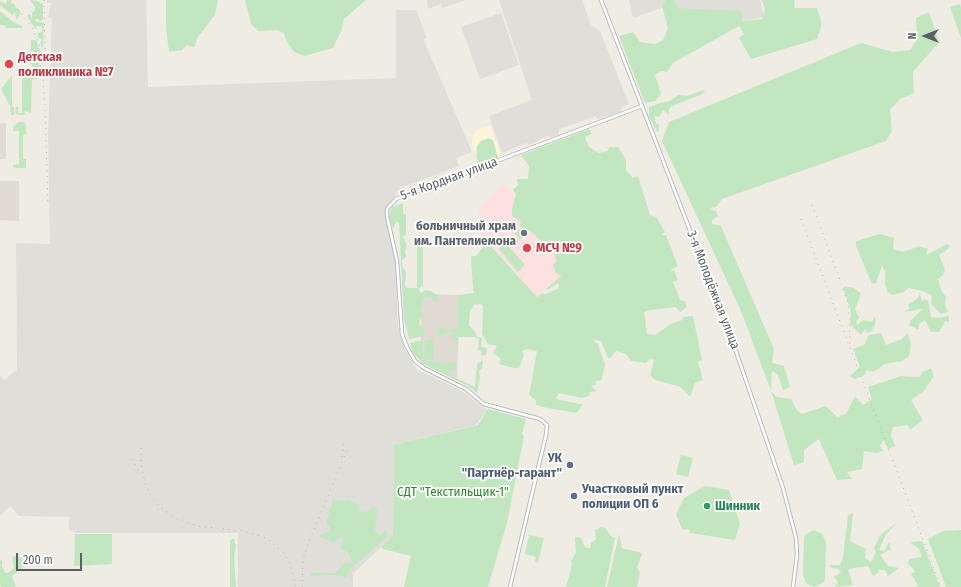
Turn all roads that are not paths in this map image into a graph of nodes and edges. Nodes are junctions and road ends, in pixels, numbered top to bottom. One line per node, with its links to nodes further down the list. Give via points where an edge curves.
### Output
1 (601, 0): 2 (main road, 3-я Молодёжная улица)
2 (642, 106): 3 (main road, 5-я Кордная улица, via 396,199 387,209 397,261 402,334 415,361 466,389 484,404 540,419 547,425); 4 (main road, 3-я Молодёжная улица, via 730,334 783,488 796,538)
3 (510, 587)
4 (794, 587)

